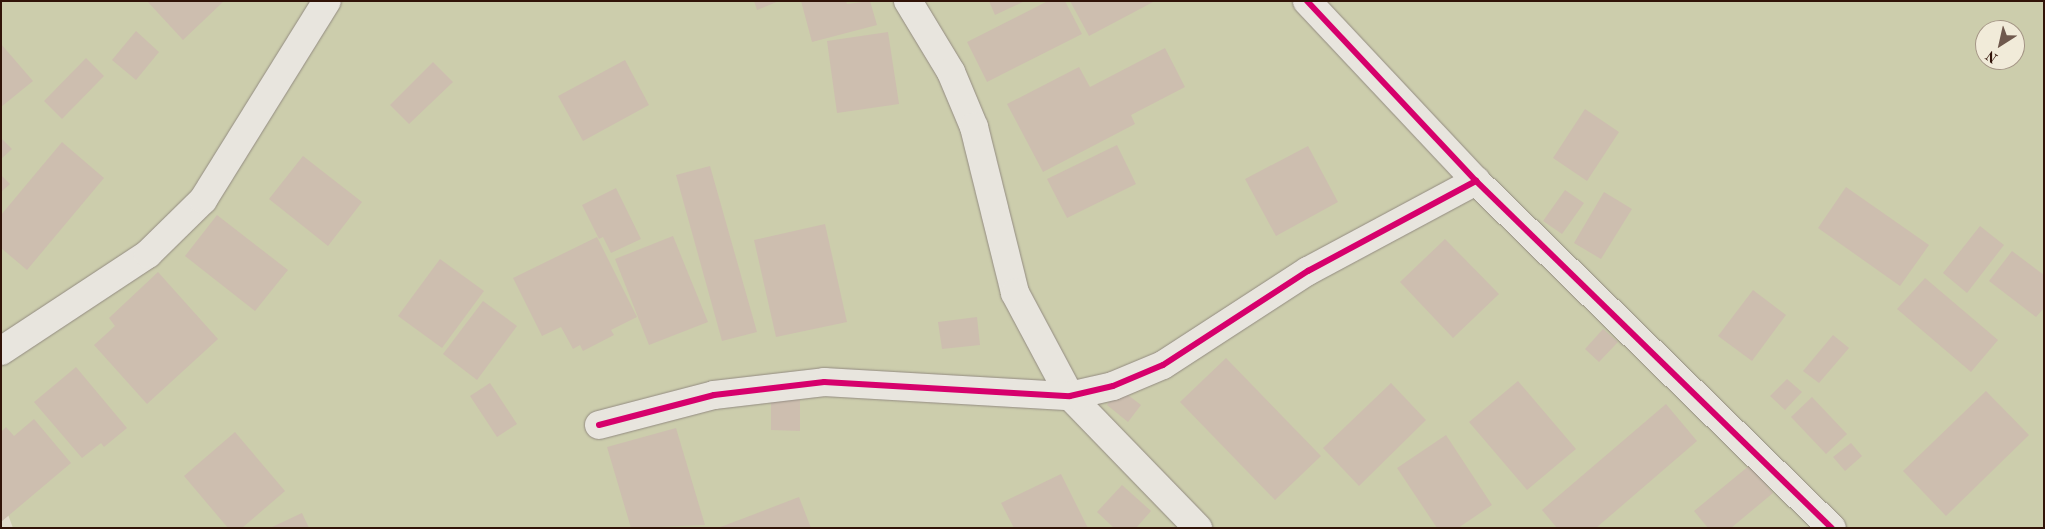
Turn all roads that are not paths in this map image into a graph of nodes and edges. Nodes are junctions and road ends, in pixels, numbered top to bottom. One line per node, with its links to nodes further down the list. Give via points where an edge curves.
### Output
1 (327, 1): 5 (street, via 203,200 148,254)
2 (908, 1): 6 (street, via 951,72 974,127 1015,293)
3 (1307, 1): 4 (street)
4 (1476, 181): 6 (street, via 1308,271 1163,364 1113,386); 9 (street)
5 (1, 351)
6 (1070, 396): 7 (street, via 824,382 714,395); 8 (street)
7 (598, 425)
8 (1198, 528)
9 (1832, 528)

